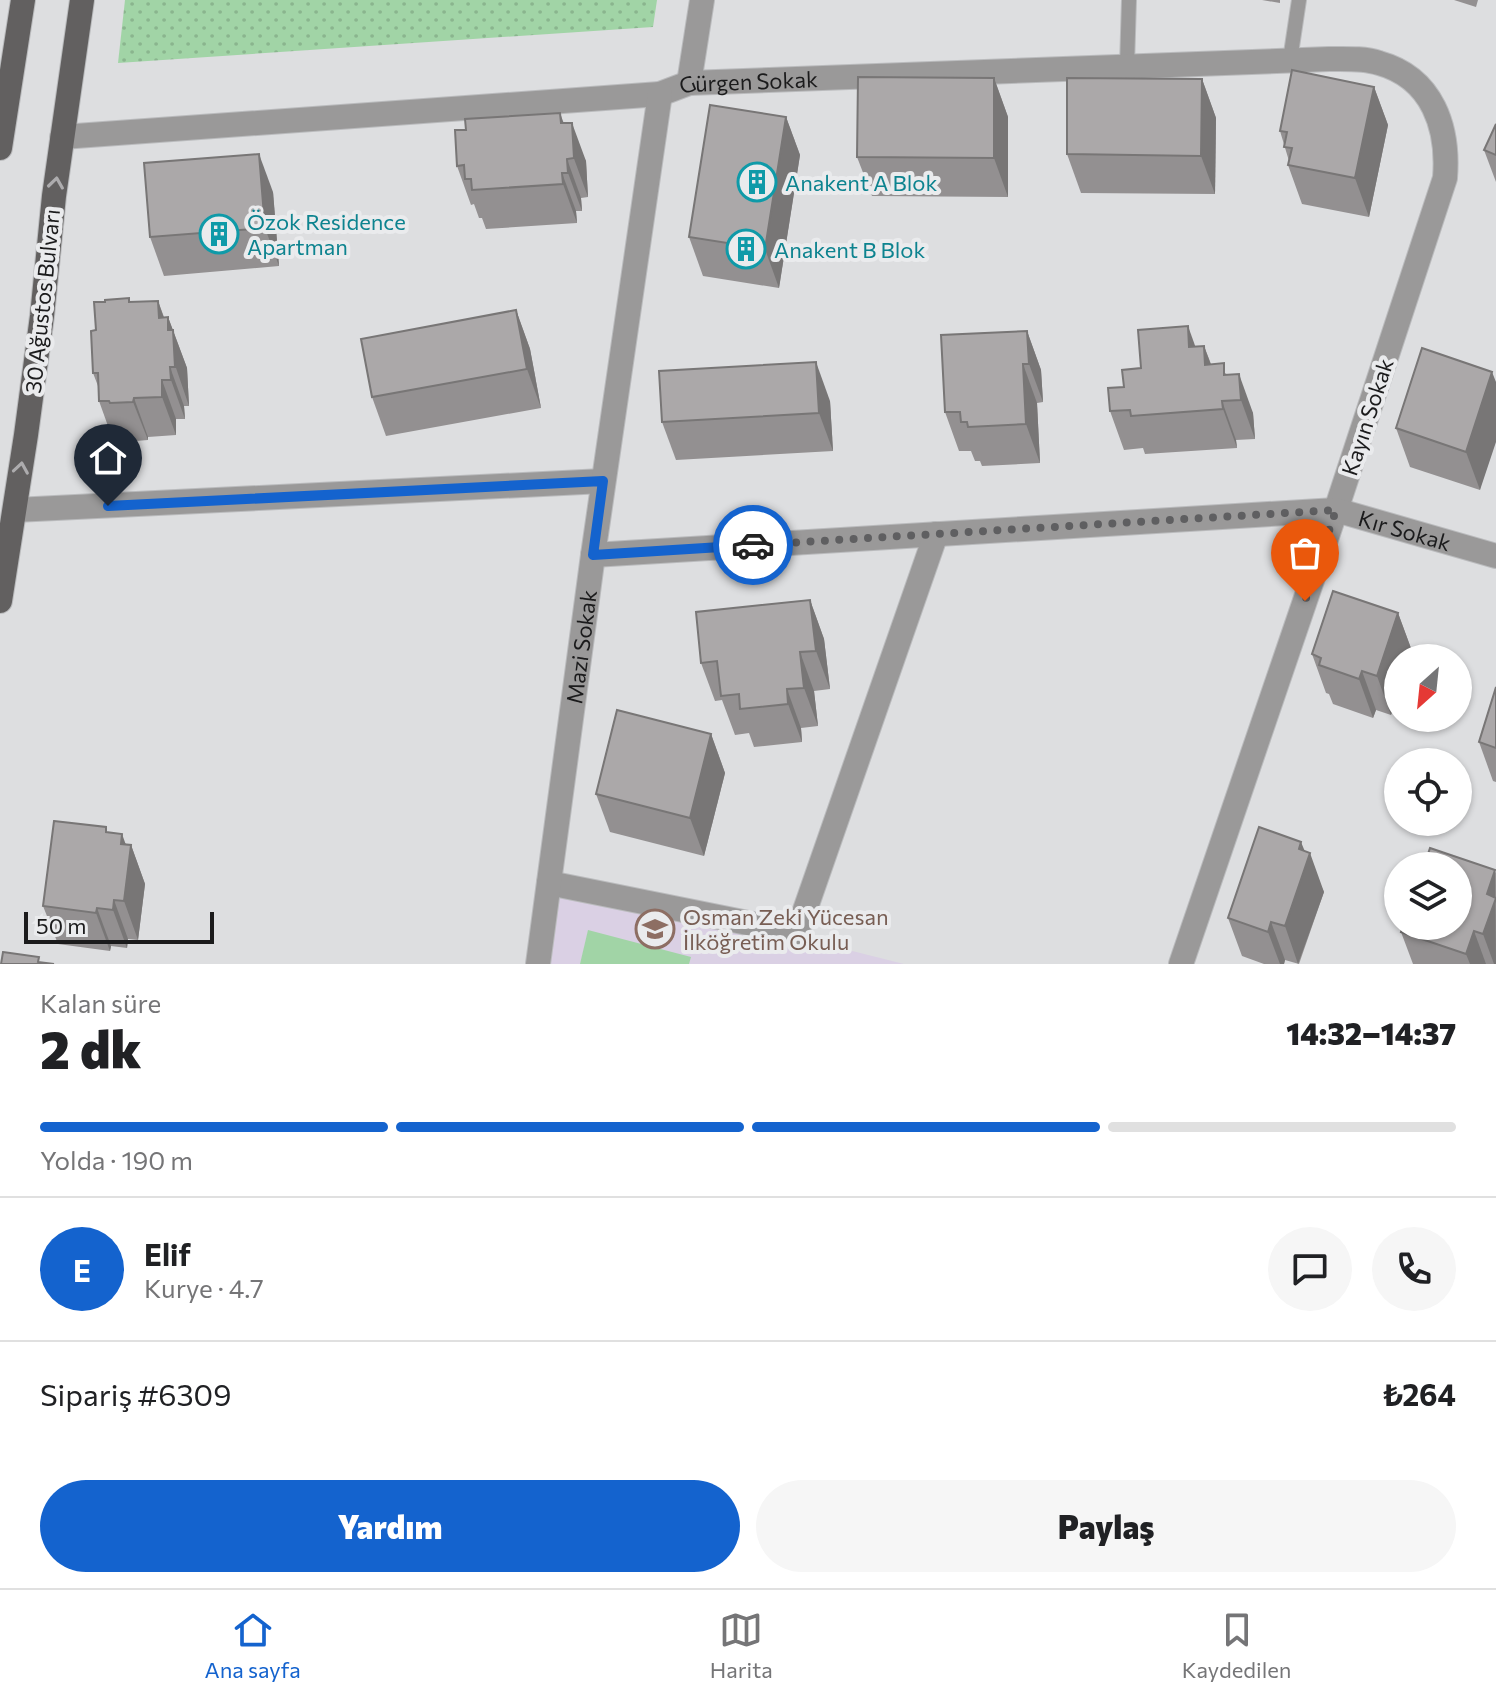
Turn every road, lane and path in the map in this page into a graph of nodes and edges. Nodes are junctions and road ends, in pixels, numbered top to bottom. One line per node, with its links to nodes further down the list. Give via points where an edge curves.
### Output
1 (23, 0): 12 (main road)
2 (82, 0): 11 (main road, 30 Ağustos Bulvarı)
3 (702, 0): 8 (street)
4 (1129, 0): 7 (lane)
5 (1299, 0): 6 (lane)
6 (1290, 60): 7 (street, Gürgen Sokak); 10 (street, Gürgen Sokak, via 1376,62 1405,74)
7 (1127, 66): 8 (street, Gürgen Sokak)
8 (689, 83): 9 (street, Gürgen Sokak)
9 (660, 94): 11 (street, Gürgen Sokak); 13 (street, Mazi Sokak)
10 (1427, 95): 15 (street, Kayın Sokak, via 1445,139 1445,178)
11 (62, 137): 14 (main road, 30 Ağustos Bulvarı, one-way to 11)
12 (0, 148)
13 (603, 481): 14 (street); 17 (street, Mazi Sokak)
14 (15, 510): 19 (main road, 30 Ağustos Bulvarı)
15 (1336, 510): 16 (street, Kır Sokak); 18 (street, Kır Sokak); 22 (street, Kayın Sokak)
16 (936, 534): 17 (street, Kır Sokak); 20 (street, via 797,933)
17 (593, 555): 20 (street, Mazi Sokak)
18 (1496, 556)
19 (0, 601)
20 (549, 883): 21 (street, Mazi Sokak)
21 (538, 964)
22 (1181, 964)

